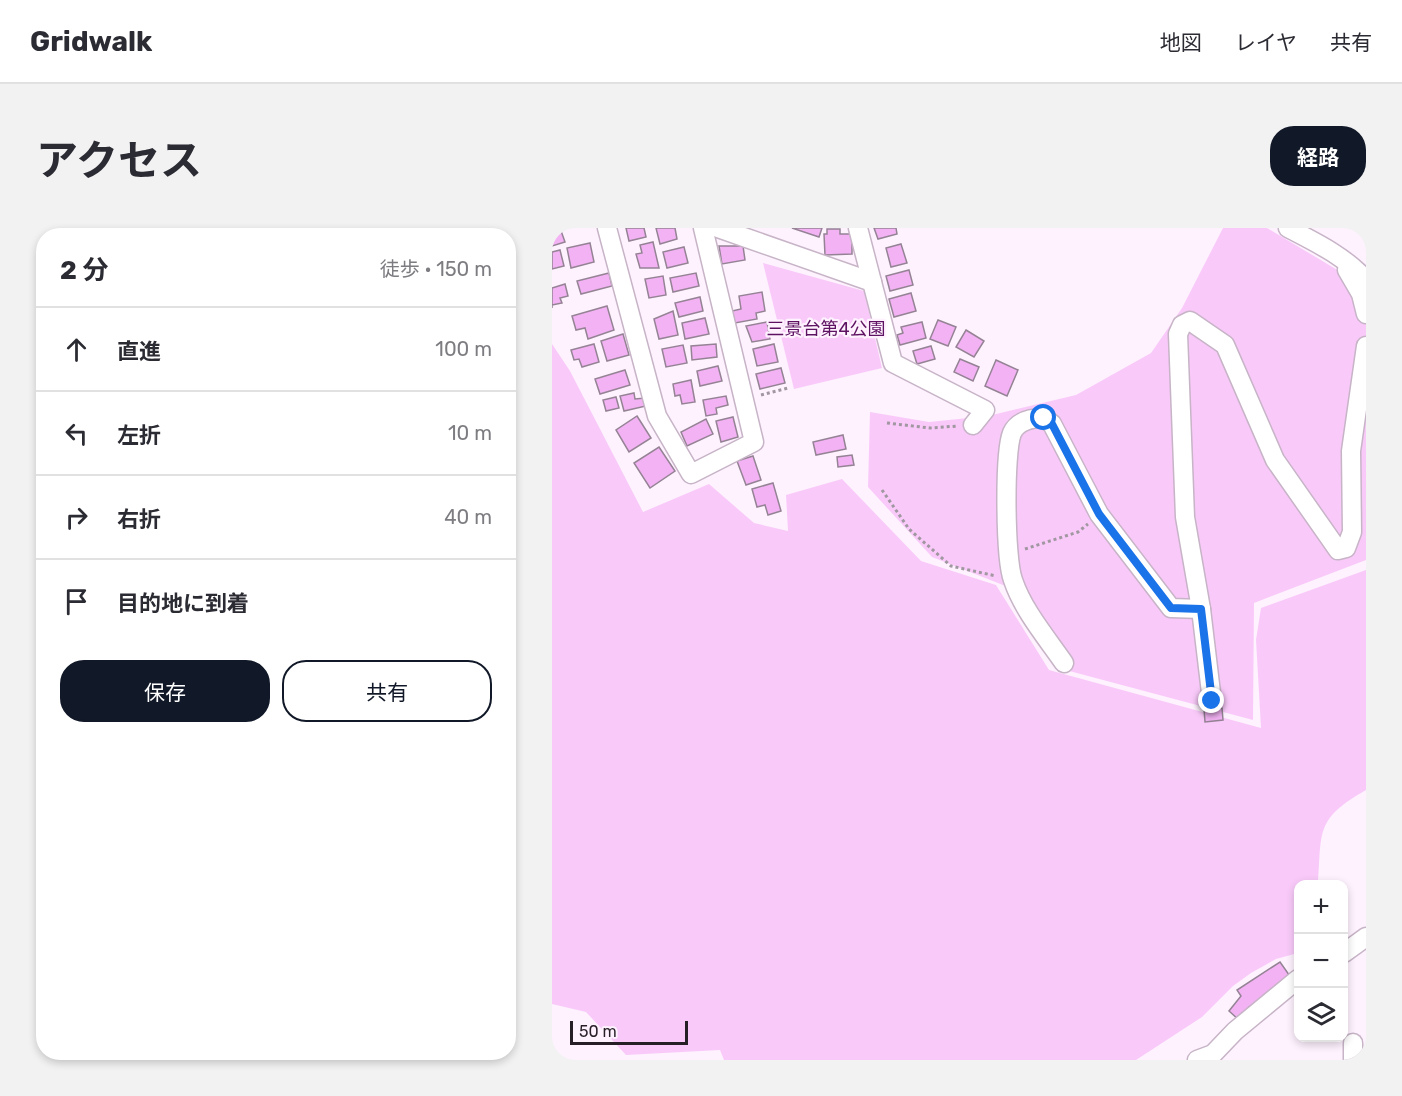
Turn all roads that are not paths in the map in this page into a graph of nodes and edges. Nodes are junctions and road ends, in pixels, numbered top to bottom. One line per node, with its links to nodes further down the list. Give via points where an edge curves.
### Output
1 (607, 228): 2 (street, via 657,416 691,474 754,442)
2 (703, 228)
3 (718, 228): 8 (street)
4 (858, 228): 8 (street)
5 (1288, 228): 6 (street)
6 (1334, 252): 7 (street); 9 (street, via 1361,294)
7 (1366, 280)
8 (872, 282): 11 (street, via 892,363 985,410)
9 (1366, 314)
10 (1366, 346): 12 (street, via 1351,451 1352,532 1346,548 1338,550 1275,460 1225,345 1190,321 1182,325 1178,334 1185,517)
11 (973, 425)
12 (1201, 609): 13 (street, via 1171,608 1099,514 1052,424 1044,418 1021,422 1012,432 1008,462 1012,580); 14 (street)
13 (1064, 663)
14 (1212, 701)
15 (1366, 937): 16 (street)
16 (1348, 950)
17 (1294, 983): 18 (street, via 1213,1054)
18 (1197, 1060)

